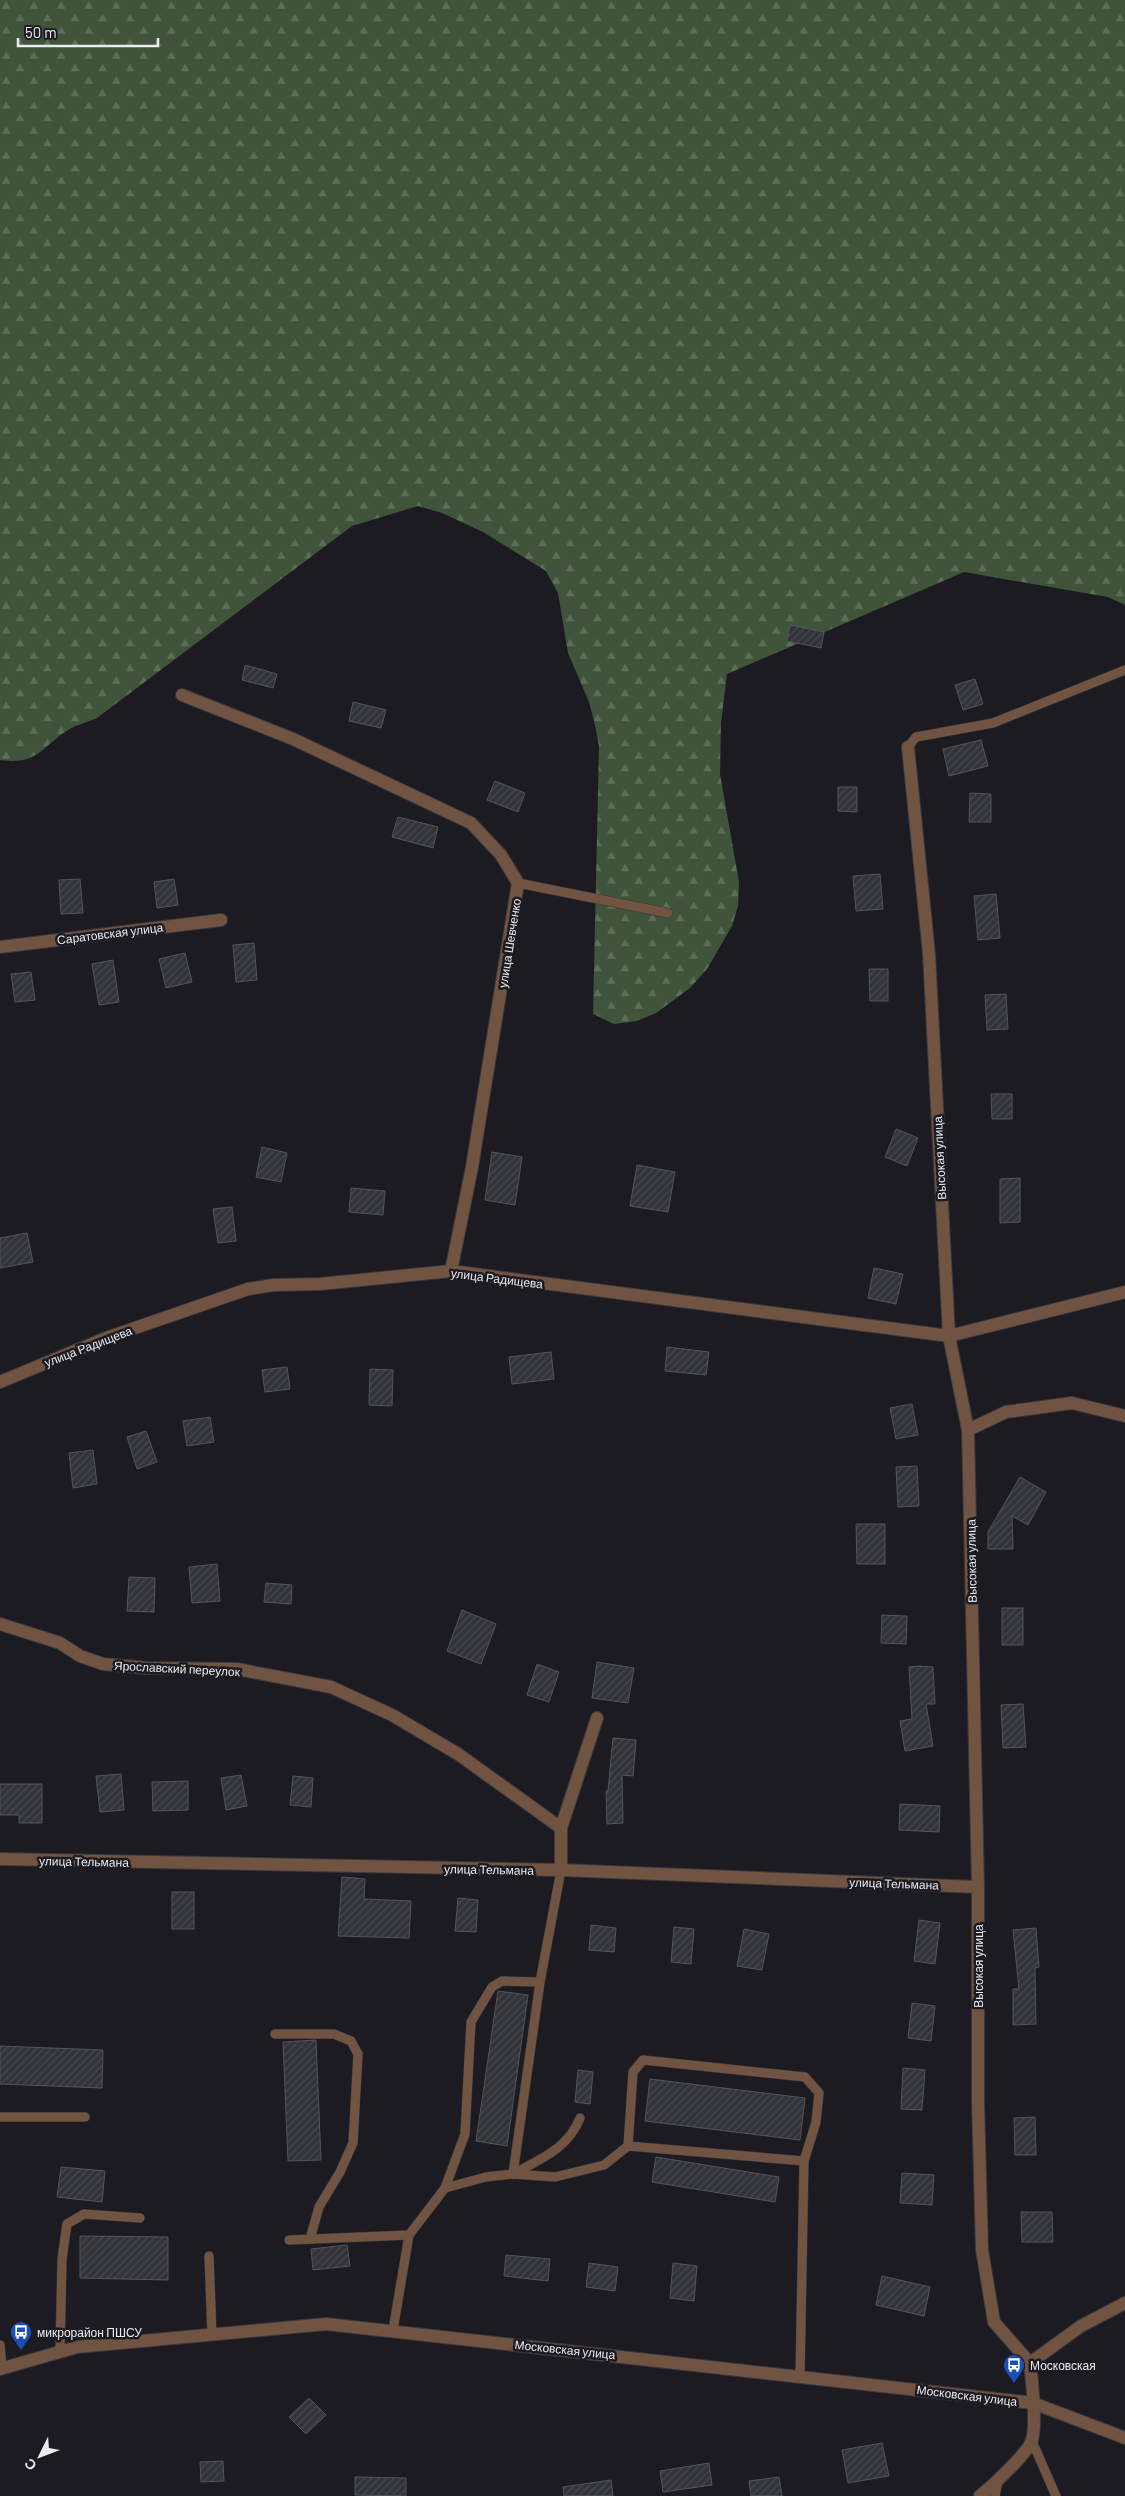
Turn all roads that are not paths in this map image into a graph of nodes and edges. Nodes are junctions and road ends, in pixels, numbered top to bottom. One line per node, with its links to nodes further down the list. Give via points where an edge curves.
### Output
1 (1125, 670): 3 (lane, via 993,723 916,737)
2 (182, 696): 4 (street, улица Шевченко, via 293,739 471,823 501,855)
3 (908, 747): 10 (street, Высокая улица, via 928,954)
4 (518, 883): 5 (lane); 8 (street, улица Шевченко, via 472,1167)
5 (668, 913)
6 (221, 920): 7 (street, Саратовская улица)
7 (0, 947)
8 (451, 1271): 10 (street, улица Радищева); 11 (street, улица Радищева, via 248,1289 106,1338)
9 (1125, 1292): 10 (street)
10 (949, 1336): 13 (street, Высокая улица)
11 (0, 1382)
12 (1125, 1416): 13 (street, via 1072,1403 1006,1412)
13 (968, 1430): 19 (street, Высокая улица)
14 (0, 1624): 16 (street, Ярославский переулок, via 60,1643 80,1656 103,1664 237,1669 331,1687 392,1715 458,1754)
15 (597, 1718): 16 (street)
16 (561, 1828): 18 (street)
17 (0, 1859): 18 (street, улица Тельмана)
18 (561, 1870): 19 (street, улица Тельмана); 20 (lane)
19 (978, 1886): 39 (street, Высокая улица, via 982,2250 994,2322)
20 (540, 1982): 27 (lane); 28 (lane, via 502,1980 492,1987 471,2022 465,2134)
21 (275, 2034): 31 (lane, via 334,2034 352,2041 358,2054 353,2143 340,2172 318,2207)
22 (0, 2117): 23 (lane)
23 (85, 2117)
24 (580, 2118): 27 (lane, via 575,2131 560,2148)
25 (628, 2146): 26 (lane); 26 (lane, via 633,2072 639,2063 649,2059 805,2077 819,2093 816,2122); 27 (lane, via 604,2165 555,2177)
26 (804, 2161): 41 (lane)
27 (513, 2174): 28 (lane, via 486,2177)
28 (445, 2188): 30 (lane)
29 (140, 2218): 38 (lane, via 84,2214 67,2224 62,2260)
30 (409, 2235): 31 (lane); 35 (lane)
31 (310, 2239): 32 (lane)
32 (289, 2240)
33 (209, 2256): 36 (lane)
34 (1125, 2303): 39 (street, via 1081,2326)
35 (393, 2330): 36 (street, Московская улица, via 326,2324); 41 (street, Московская улица)
36 (212, 2334): 38 (street, Московская улица, via 77,2347)
37 (0, 2346): 40 (lane)
38 (60, 2352): 40 (street, Московская улица)
39 (1030, 2363): 42 (street)
40 (1, 2369)
41 (800, 2376): 42 (street, Московская улица)
42 (1034, 2403): 43 (street, Московская улица); 44 (street)
43 (1125, 2438)
44 (1032, 2441): 45 (street); 48 (lane)
45 (998, 2482): 46 (street); 47 (lane)
46 (980, 2496)
47 (995, 2496)
48 (1056, 2496)

